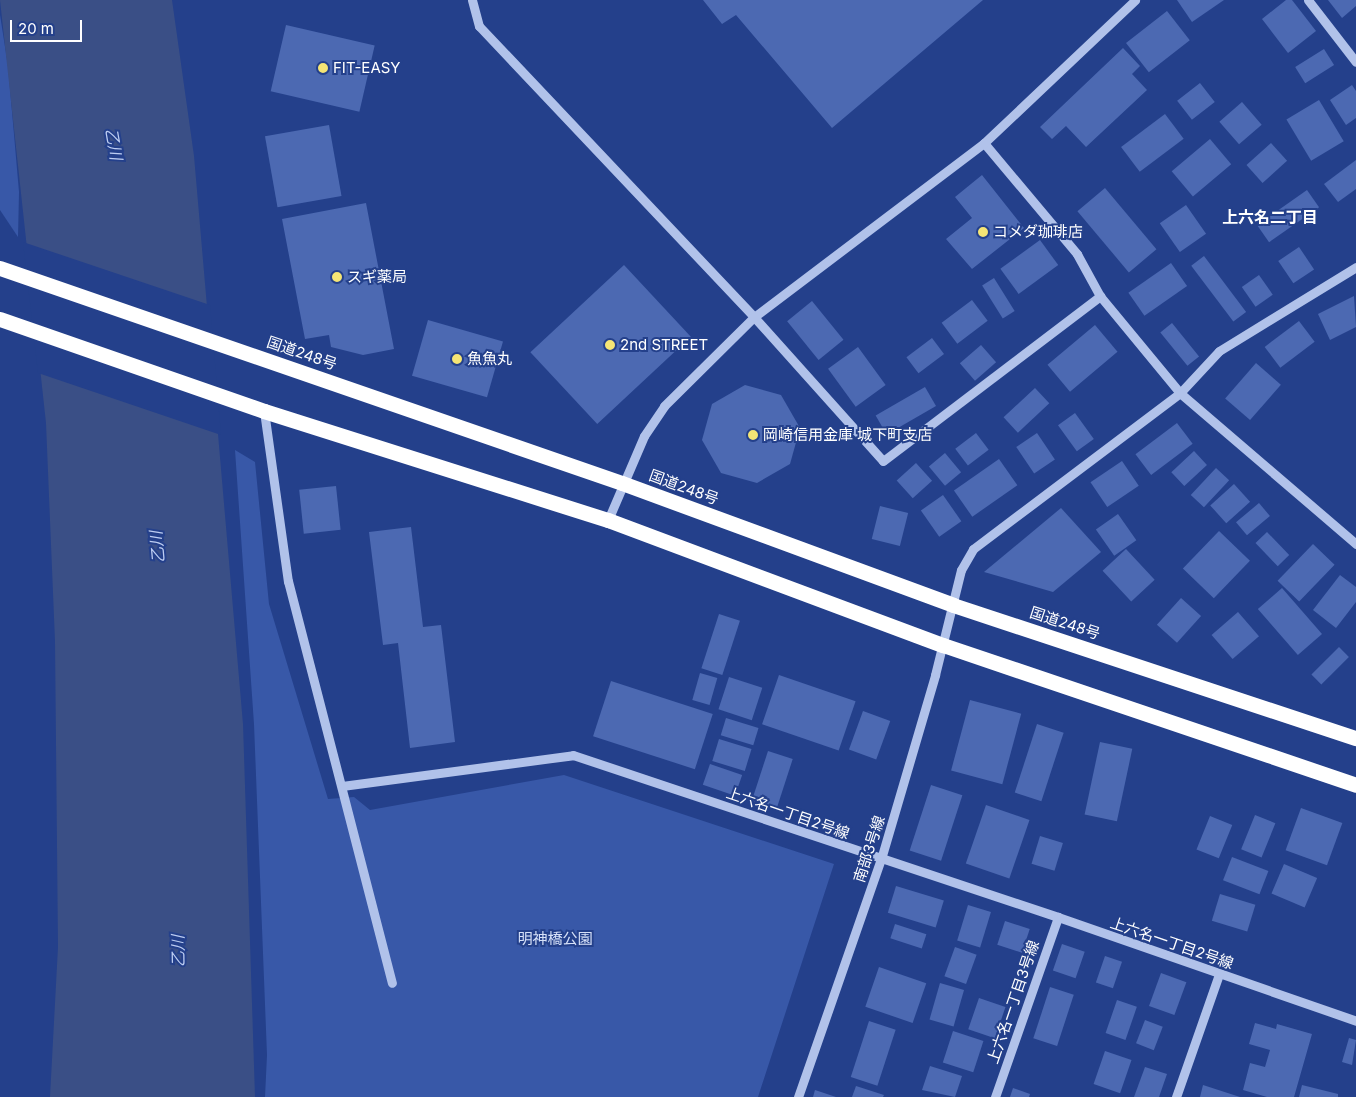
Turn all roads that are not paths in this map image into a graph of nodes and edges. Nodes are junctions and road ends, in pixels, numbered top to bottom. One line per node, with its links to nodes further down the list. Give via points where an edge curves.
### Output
1 (472, 0): 9 (street, via 479,26)
2 (1135, 0): 5 (street)
3 (1308, 0): 4 (street)
4 (1356, 62)
5 (984, 143): 8 (street, via 1077,254); 9 (street)
6 (1356, 267): 11 (street, 南部3号線, via 1220,351)
7 (0, 268): 13 (highway, 国道248号)
8 (1100, 296): 9 (street, via 883,461); 11 (street)
9 (754, 317): 13 (street, via 664,406 644,436)
10 (0, 319): 12 (highway)
11 (1180, 393): 15 (street); 16 (street, 南部3号線, via 973,549 962,570)
12 (264, 411): 14 (highway); 20 (street, via 288,581)
13 (622, 483): 14 (street); 16 (highway, 国道248号)
14 (608, 520): 17 (highway)
15 (1356, 544)
16 (953, 605): 17 (street, 南部3号線); 18 (highway, 国道248号)
17 (943, 645): 19 (highway); 21 (street, 南部3号線)
18 (1356, 738)
19 (1356, 785)
20 (342, 786): 21 (street, 上六名一丁目2号線, via 573,755); 24 (street)
21 (881, 859): 22 (street, 上六名一丁目2号線); 26 (street, 南部3号線)
22 (1058, 917): 23 (street, 上六名一丁目2号線); 27 (street, 上六名一丁目3号線)
23 (1219, 974): 25 (street, 上六名一丁目2号線); 28 (street)
24 (392, 983)
25 (1356, 1021)
26 (798, 1097)
27 (995, 1097)
28 (1176, 1097)

